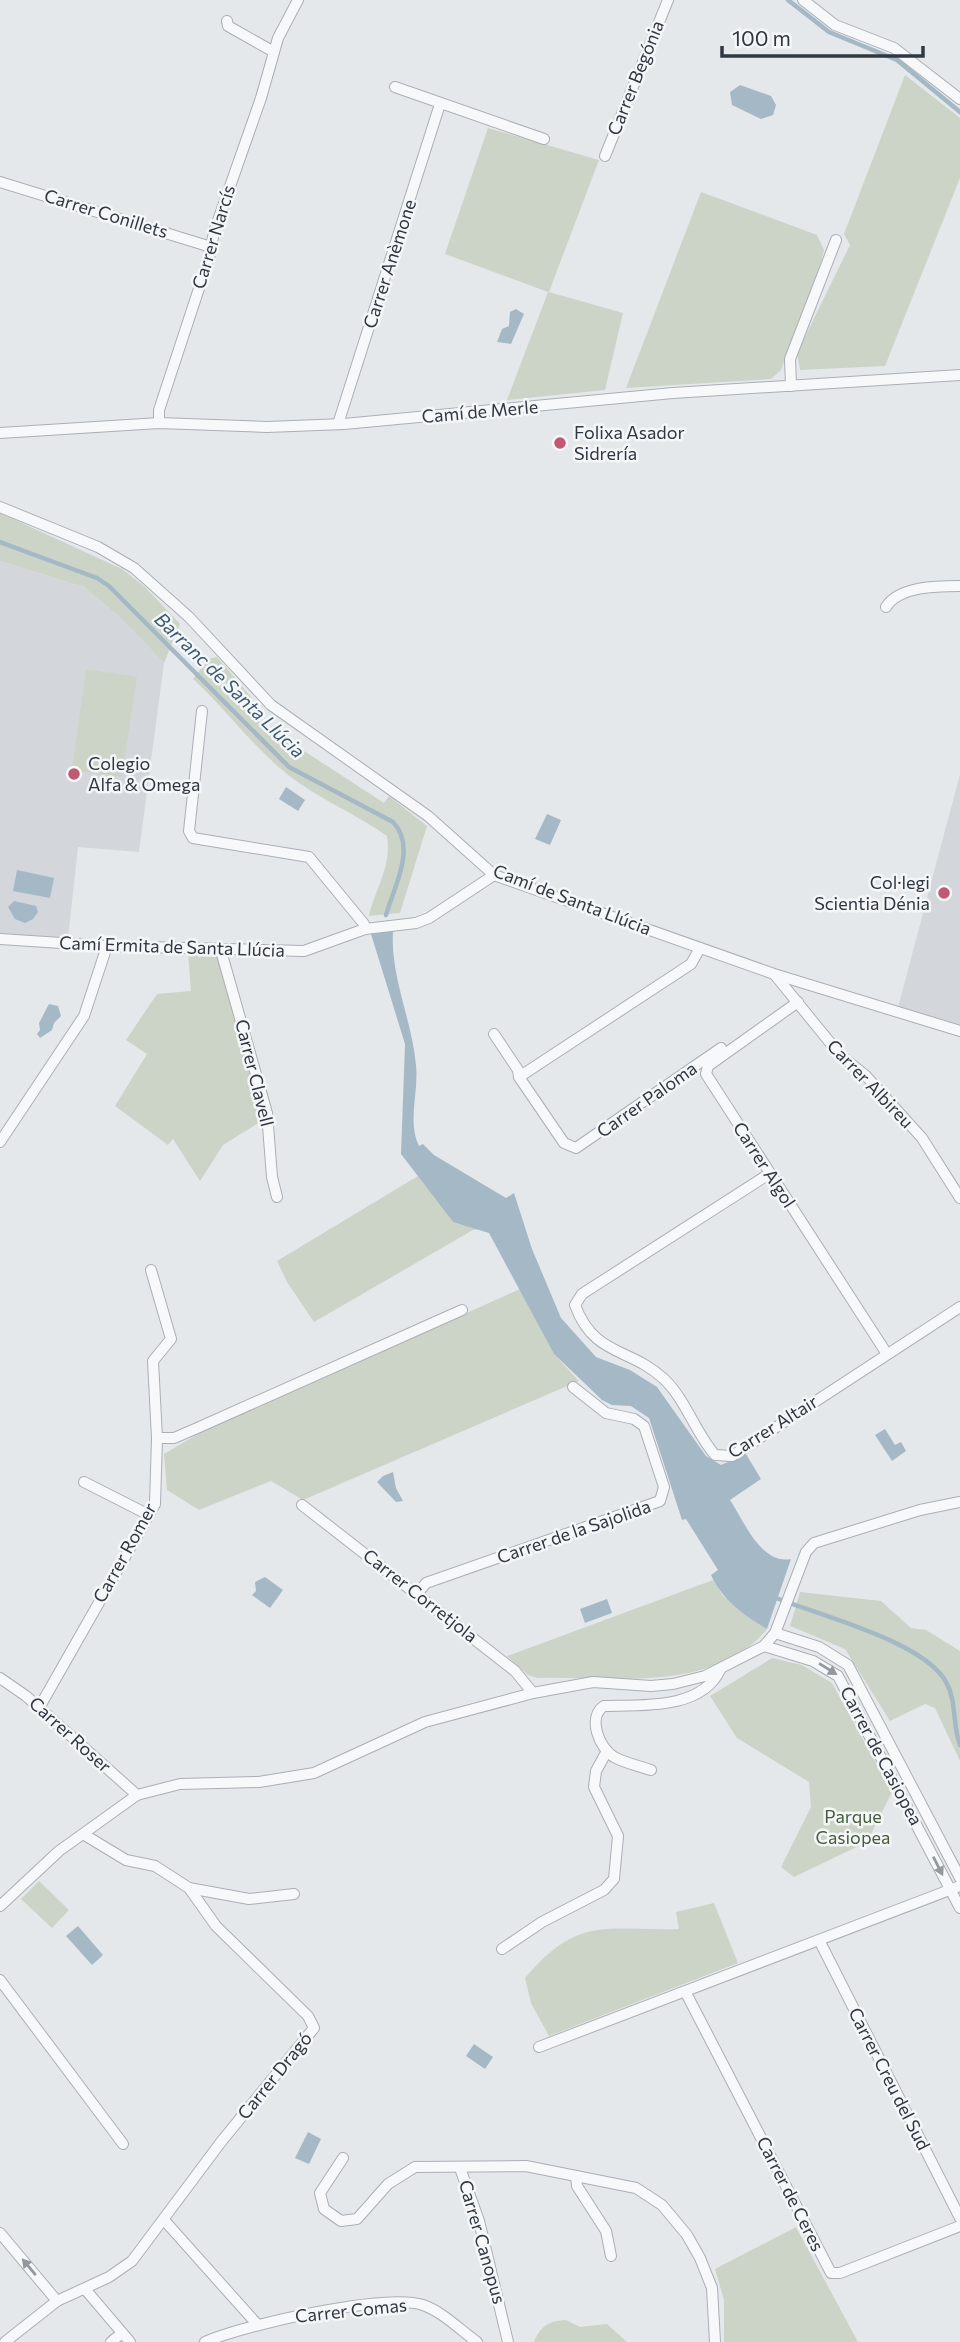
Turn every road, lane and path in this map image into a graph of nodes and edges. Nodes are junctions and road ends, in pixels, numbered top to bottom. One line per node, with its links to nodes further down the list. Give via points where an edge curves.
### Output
1 (298, 0): 5 (street, Carrer Narcís)
2 (668, 0): 10 (street, Carrer Begónia)
3 (803, 0): 7 (street, via 835,25 894,48)
4 (227, 21): 5 (street, via 228,26)
5 (274, 52): 13 (street, Carrer Narcís)
6 (395, 87): 8 (street)
7 (960, 99)
8 (440, 104): 9 (street); 17 (street, Carrer Anèmone)
9 (544, 139)
10 (605, 156)
11 (0, 182): 13 (street, Carrer Conillets)
12 (836, 240): 15 (street, via 790,359)
13 (211, 247): 16 (street, Carrer Narcís, via 159,410)
14 (960, 375): 15 (street, Camí de Merle)
15 (791, 386): 17 (street, Camí de Merle)
16 (159, 423): 17 (street, Camí de Merle); 18 (street, Camí de Merle)
17 (338, 424)
18 (0, 433)
19 (0, 507): 23 (street, Camí de Santa Llúcia, via 112,554 134,568 189,617 271,705 428,816)
20 (960, 586): 21 (street, via 899,595)
21 (886, 607)
22 (202, 711): 24 (street, via 191,835 196,840 309,856)
23 (494, 875): 24 (street, Camí Ermita de Santa Llúcia, via 429,918); 27 (street, Camí de Santa Llúcia)
24 (365, 929): 28 (street, Camí Ermita de Santa Llúcia, via 304,951)
25 (0, 939): 26 (street, Camí Ermita de Santa Llúcia)
26 (107, 946): 28 (street, Camí Ermita de Santa Llúcia); 34 (street, via 84,1016)
27 (700, 948): 29 (street, Camí de Santa Llúcia); 33 (street, via 691,964)
28 (221, 951): 36 (street, Carrer Clavell, via 267,1113)
29 (774, 974): 30 (street, Carrer Albireu); 31 (street, Camí de Santa Llúcia)
30 (796, 1000): 33 (street, Carrer Paloma, via 576,1149 564,1143); 35 (street, Carrer Algol, via 706,1069); 37 (street, Carrer Albireu, via 841,1056 866,1076 922,1138)
31 (960, 1031)
32 (494, 1034): 33 (street, Carrer Paloma)
33 (519, 1077)
34 (0, 1142)
35 (769, 1174): 41 (street, Carrer Algol); 41 (street, Carrer Altair, via 582,1294 575,1305 579,1315 605,1347 638,1360 664,1379 710,1451 720,1458 732,1456)
36 (276, 1197)
37 (960, 1198)
38 (151, 1269): 43 (street, Carrer Romer, via 170,1339 153,1361)
39 (960, 1307): 41 (street, Carrer Altair)
40 (462, 1310): 43 (street, via 174,1438)
41 (887, 1354)
42 (573, 1387): 48 (street, Carrer de la Sajolida, via 606,1413 643,1426 664,1487 660,1501 426,1583)
43 (158, 1438): 47 (street, Carrer Romer, via 158,1487)
44 (84, 1482): 47 (street)
45 (960, 1502): 49 (street, via 814,1543 806,1552)
46 (302, 1505): 48 (street, Carrer Corretjola)
47 (149, 1515): 54 (street, Carrer Romer)
48 (418, 1593): 53 (street, Carrer Corretjola, via 515,1671)
49 (778, 1629): 50 (street); 59 (street, Carrer de Casiopea, via 848,1665)
50 (764, 1646): 51 (street); 61 (street, Carrer de Casiopea, one-way to 61, via 813,1661 838,1676)
51 (720, 1670): 53 (street, via 673,1684 593,1682); 55 (street, via 714,1683 678,1700 598,1709 594,1721)
52 (0, 1678): 54 (street, Carrer Roser)
53 (533, 1693): 57 (street, via 425,1722 314,1773 259,1782 180,1784)
54 (39, 1708): 57 (street, Carrer Roser)
55 (607, 1751): 56 (street); 66 (street, via 596,1771 594,1787 618,1836 612,1882)
56 (651, 1770)
57 (137, 1795): 58 (street)
58 (83, 1834): 60 (street, Carrer Dragó, via 126,1860 155,1866); 63 (street)
59 (960, 1878)
60 (189, 1888): 62 (street, via 249,1899); 75 (street, Carrer Dragó, via 216,1926 308,2016 314,2028)
61 (955, 1888): 64 (street, Carrer de Casiopea); 65 (street)
62 (294, 1894)
63 (0, 1906)
64 (960, 1908)
65 (819, 1940): 68 (street); 74 (street, Carrer Creu del Sud)
66 (502, 1948)
67 (0, 1980): 70 (street)
68 (686, 1993): 69 (street); 76 (street, Carrer de Ceres, via 831,2273)
69 (539, 2047)
70 (123, 2144)
71 (343, 2158): 72 (street, via 320,2193 324,2209 341,2221 358,2219 387,2184 415,2167)
72 (460, 2168): 73 (street, Carrer Canopus, via 509,2165); 88 (street, Carrer Canopus, via 480,2221)
73 (576, 2176): 78 (street, via 577,2186 606,2231); 89 (street, Carrer Canopus, via 636,2188 670,2215 694,2247 712,2288)
74 (960, 2218)
75 (164, 2220): 79 (street, Carrer Dragó, via 132,2261); 81 (street)
76 (960, 2226)
77 (0, 2233): 80 (street, one-way to 77)
78 (611, 2256)
79 (85, 2288): 80 (street, Carrer Dragó); 82 (street)
80 (57, 2301): 83 (street, Carrer Dragó)
81 (257, 2323): 86 (street, Carrer Comas); 87 (street, Carrer Comas, via 410,2303 437,2312)
82 (122, 2333): 84 (street); 85 (street)
83 (5, 2342)
84 (111, 2342)
85 (130, 2342)
86 (205, 2342)
87 (477, 2342)
88 (508, 2342)
89 (715, 2342)

